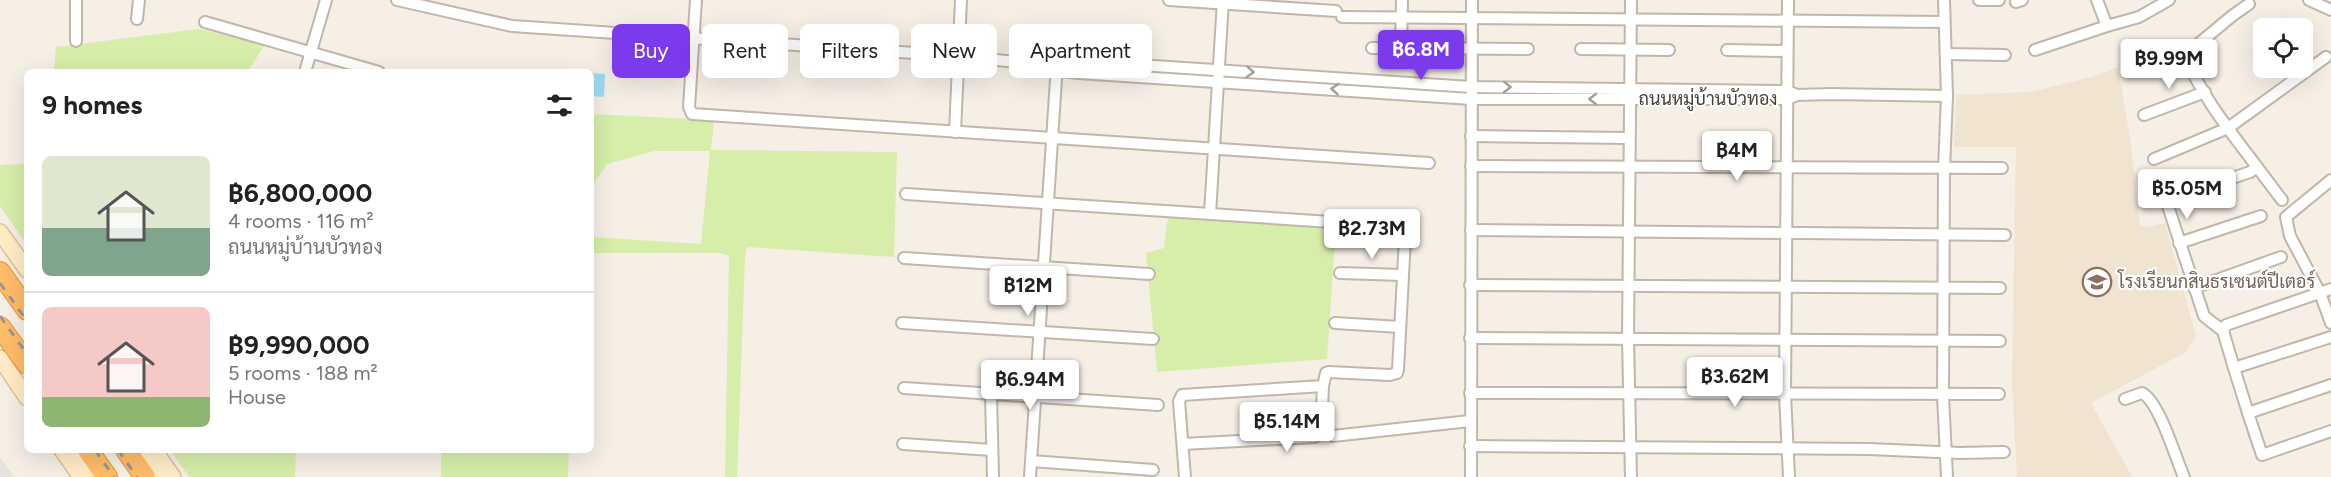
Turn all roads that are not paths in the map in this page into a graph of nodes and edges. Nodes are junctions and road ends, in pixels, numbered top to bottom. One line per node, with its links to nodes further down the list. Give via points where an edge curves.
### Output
1 (76, 0): 31 (street)
2 (139, 0): 23 (street)
3 (326, 0): 42 (street)
4 (398, 0): 30 (street, ถนนหมู่บ้านบัวทอง, via 512,26)
5 (696, 0): 30 (street)
6 (961, 0): 28 (street)
7 (1168, 0): 18 (street)
8 (1402, 0): 21 (street)
9 (1472, 0): 22 (street)
10 (1631, 0): 24 (street)
11 (1788, 0): 25 (street)
12 (1944, 0): 27 (street)
13 (1979, 0): 14 (street)
14 (1999, 0)
15 (2097, 0): 29 (street)
16 (2169, 0): 29 (street, via 2139,17)
17 (2309, 0): 20 (street)
18 (1223, 2): 21 (street); 50 (street)
19 (2249, 4): 54 (street, via 2185,56)
20 (2331, 10)
21 (1402, 17): 22 (street); 33 (street)
22 (1472, 18): 24 (street); 34 (street)
23 (137, 19)
24 (1631, 20): 25 (street); 37 (street)
25 (1787, 21): 27 (street); 41 (street)
26 (205, 22): 42 (street)
27 (1944, 22): 44 (street)
28 (960, 24)
29 (2107, 26): 40 (street)
30 (694, 39): 43 (street, ถนนหมู่บ้านบัวทอง); 61 (street, via 689,107 692,114)
31 (76, 41)
32 (1372, 48): 33 (street)
33 (1401, 48): 34 (street)
34 (1472, 49): 35 (street); 53 (street)
35 (1528, 49)
36 (1581, 49): 37 (street)
37 (1631, 49): 38 (street); 55 (street)
38 (1669, 50)
39 (1727, 50): 41 (street)
40 (2035, 50)
41 (1787, 51): 56 (street)
42 (311, 52): 47 (street); 48 (street)
43 (911, 53)
44 (1946, 54): 45 (street); 57 (street)
45 (2005, 56)
46 (2326, 57): 60 (street)
47 (306, 69)
48 (366, 69)
49 (1152, 72): 50 (street, ถนนหมู่บ้านบัวทอง)
50 (1219, 76): 53 (street, ถนนหมู่บ้านบัวทอง, one-way to 53); 58 (street, ถนนหมู่บ้านบัวทอง, one-way to 50); 65 (street)
51 (958, 78): 61 (street)
52 (1056, 78): 64 (street)
53 (1471, 87): 55 (street, ถนนหมู่บ้านบัวทอง, one-way to 55); 58 (street)
54 (2205, 92): 59 (street); 60 (street)
55 (1630, 94): 56 (street, ถนนหมู่บ้านบัวทอง); 58 (street, ถนนหมู่บ้านบัวทอง, one-way to 58); 63 (street)
56 (1790, 95): 57 (street, ถนนหมู่บ้านบัวทอง); 71 (street)
57 (1947, 96): 73 (street)
58 (1471, 99): 62 (street)
59 (2144, 115)
60 (2228, 128): 66 (street); 70 (street)
61 (955, 132): 64 (street)
62 (1471, 136): 63 (street); 68 (street)
63 (1629, 138): 69 (street)
64 (1052, 139): 65 (street); 77 (street)
65 (1215, 150): 67 (street); 78 (street)
66 (2154, 159)
67 (1429, 163)
68 (1471, 166): 69 (street); 80 (street)
69 (1628, 167): 71 (street); 81 (street)
70 (2257, 167): 76 (street); 86 (street, via 2171,199 2168,206)
71 (1787, 168): 73 (street); 83 (street)
72 (2002, 168): 73 (street)
73 (1944, 169): 84 (street)
74 (2331, 180): 102 (street, via 2286,217 2290,236)
75 (906, 194): 77 (street)
76 (2282, 200)
77 (1049, 203): 78 (street); 90 (street)
78 (1210, 214): 94 (street, via 1399,227 1404,233)
79 (2261, 216): 86 (street)
80 (1471, 230): 81 (street); 95 (street)
81 (1629, 231): 83 (street); 96 (street)
82 (0, 232): 89 (main road)
83 (1787, 233): 84 (street); 97 (street)
84 (1944, 234): 85 (street); 98 (street)
85 (2005, 235)
86 (2179, 243): 100 (street)
87 (2281, 257): 100 (street)
88 (904, 258): 90 (street)
89 (24, 266)
90 (1044, 268): 93 (street); 110 (street)
91 (0, 272): 103 (highway)
92 (1340, 273): 94 (street)
93 (1149, 274)
94 (1402, 275): 108 (street)
95 (1470, 285): 96 (street); 112 (street)
96 (1629, 285): 97 (street); 114 (street)
97 (1786, 287): 98 (street); 115 (street)
98 (1945, 287): 99 (street); 117 (street)
99 (2000, 288)
100 (2194, 288): 109 (street, via 2204,316)
101 (2331, 289): 102 (street)
102 (2320, 293): 106 (street); 109 (street, via 2226,326)
103 (24, 306)
104 (902, 323): 110 (street)
105 (1335, 323): 108 (street)
106 (2331, 323)
107 (0, 327): 119 (highway)
108 (1400, 327): 123 (street, via 1397,373 1329,372 1324,376)
109 (2223, 331): 120 (street)
110 (1040, 332): 113 (street); 132 (street)
111 (2331, 337): 120 (street)
112 (1470, 338): 114 (street); 126 (street)
113 (1153, 339)
114 (1628, 339): 115 (street); 129 (street)
115 (1786, 339): 117 (street); 127 (street)
116 (2000, 341): 117 (street)
117 (1944, 342): 131 (street)
118 (0, 356): 121 (main road); 125 (main road)
119 (24, 360)
120 (2234, 368): 135 (street)
121 (24, 385)
122 (2331, 385): 135 (street)
123 (1323, 386): 140 (street, via 1321,430 1315,437); 140 (street, via 1186,393 1179,401)
124 (904, 388): 128 (street)
125 (24, 393)
126 (1470, 393): 129 (street); 136 (street)
127 (1785, 393): 129 (street); 131 (street); 143 (street)
128 (991, 394): 132 (street); 144 (street)
129 (1629, 394): 142 (street)
130 (1999, 394): 131 (street)
131 (1943, 396): 145 (street)
132 (1036, 397): 134 (street); 153 (street)
133 (2126, 399): 168 (street, via 2142,393 2147,396)
134 (1158, 405)
135 (2248, 413): 137 (street, via 2262,455)
136 (1470, 422): 138 (street); 141 (street)
137 (2331, 431)
138 (1333, 436)
139 (903, 444): 144 (street)
140 (1183, 444): 163 (street)
141 (1470, 446): 142 (street); 164 (street)
142 (1628, 447): 143 (street); 165 (street)
143 (1787, 449): 145 (street); 166 (street)
144 (992, 450): 161 (street)
145 (1944, 451): 146 (street); 167 (street)
146 (2004, 452)
147 (64, 453): 155 (main road)
148 (77, 453): 156 (main road)
149 (90, 453): 157 (highway)
150 (128, 453): 158 (highway)
151 (141, 453): 159 (main road)
152 (156, 453): 160 (main road)
153 (1031, 461): 154 (street); 162 (street)
154 (1153, 470)
155 (81, 477)
156 (94, 477)
157 (107, 477)
158 (145, 477)
159 (158, 477)
160 (173, 477)
161 (993, 477)
162 (1030, 477)
163 (1185, 477)
164 (1471, 477)
165 (1631, 477)
166 (1789, 477)
167 (1947, 477)
168 (2184, 477)

